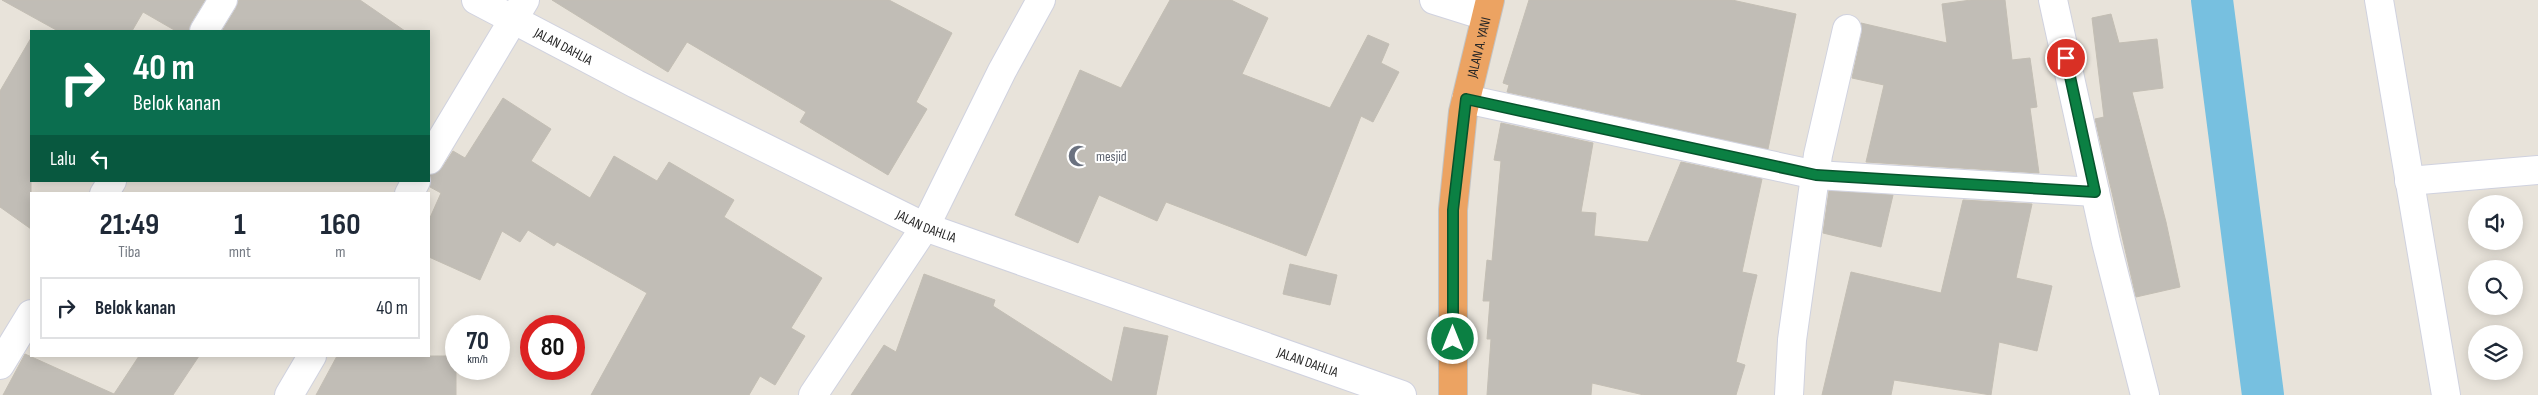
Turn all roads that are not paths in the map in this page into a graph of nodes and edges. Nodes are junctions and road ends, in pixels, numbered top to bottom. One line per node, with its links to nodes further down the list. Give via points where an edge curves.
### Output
1 (223, 0): 10 (street)
2 (476, 0): 8 (street, JALAN DAHLIA)
3 (1041, 0): 17 (street)
4 (1434, 0): 7 (street)
5 (2053, 0): 16 (street)
6 (2379, 0): 15 (street)
7 (1487, 8): 11 (highway, JALAN A. YANI)
8 (519, 10): 12 (street); 17 (street, JALAN DAHLIA, via 636,84)
9 (1847, 29): 14 (street)
10 (205, 30)
11 (1466, 99): 14 (street); 24 (highway, JALAN A. YANI, via 1453,210)
12 (430, 158)
13 (2538, 170): 15 (street)
14 (1816, 175): 16 (street); 25 (street, via 1792,340)
15 (2409, 181): 27 (street)
16 (2095, 192): 26 (street)
17 (925, 227): 21 (street); 23 (street, JALAN DAHLIA)
18 (30, 316): 20 (street)
19 (311, 357): 22 (street)
20 (0, 365)
21 (815, 394)
22 (289, 395)
23 (1402, 395)
24 (1453, 395)
25 (1789, 395)
26 (2145, 395)
27 (2446, 395)

